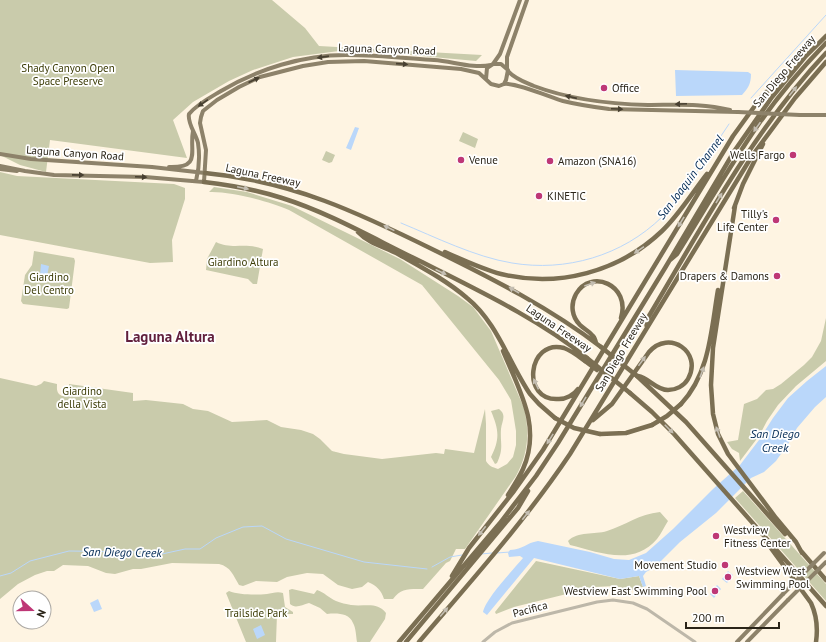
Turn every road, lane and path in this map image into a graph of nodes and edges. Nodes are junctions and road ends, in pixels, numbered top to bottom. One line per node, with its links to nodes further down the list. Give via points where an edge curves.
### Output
1 (520, 0): 10 (main road, via 500,54)
2 (527, 0): 11 (main road, via 506,57)
3 (826, 36): 7 (highway, San Diego Freeway)
4 (826, 43): 31 (highway, San Diego Freeway, one-way to 31, via 786,88 759,124 677,254)
5 (826, 53): 33 (highway, one-way to 5, via 646,321 745,156 792,92)
6 (362, 56): 8 (main road); 10 (main road, Laguna Canyon Road, via 443,60 481,66); 17 (main road, Laguna Canyon Road, one-way to 17, via 346,55 302,60 258,72 236,82 191,111 189,119)
7 (805, 57): 18 (highway, via 762,96); 31 (highway, San Diego Freeway, via 743,137)
8 (364, 61): 12 (main road, Laguna Canyon Road, one-way to 12, via 460,69 477,72); 25 (main road, Laguna Canyon Road, one-way to 8, via 206,150 200,117 203,111 217,100 260,77 281,71 328,62)
9 (826, 62): 16 (highway, San Diego Freeway)
10 (492, 64): 11 (main road, via 501,64); 12 (main road, via 486,71)
11 (507, 69): 13 (main road, via 508,76); 14 (main road, one-way to 11, via 694,104 592,101 541,88 515,78)
12 (486, 79): 13 (main road, via 495,86)
13 (504, 84): 14 (main road, one-way to 14, via 514,84 563,101 590,107)
14 (738, 112): 15 (main road, bridge)
15 (826, 115)
16 (772, 127): 28 (highway, via 743,184); 33 (highway, San Diego Freeway, via 732,187)
17 (193, 130): 21 (main road, via 193,154 188,164); 24 (main road, Laguna Canyon Road, via 199,152)
18 (723, 153): 30 (highway, one-way to 30, via 661,232 629,256 593,272 558,278 520,278 486,270 442,250); 32 (highway, one-way to 32)
19 (0, 154): 21 (main road, Laguna Canyon Road, via 32,159)
20 (0, 166): 23 (main road, Laguna Canyon Road)
21 (152, 167): 24 (main road, Laguna Canyon Road)
22 (0, 169): 23 (main road)
23 (25, 171): 26 (main road, Laguna Canyon Road, one-way to 26, via 54,175)
24 (198, 173): 25 (main road, Laguna Canyon Road); 26 (main road, Laguna Canyon Road)
25 (205, 173): 27 (main road, Laguna Canyon Road); 30 (highway, Laguna Freeway, one-way to 25, via 364,216 310,195 275,184)
26 (196, 181): 27 (main road, Laguna Canyon Road)
27 (204, 182): 29 (highway, Laguna Freeway, one-way to 29, via 254,190 282,198)
28 (735, 206): 34 (highway, one-way to 28, bridge, via 530,394 555,418 574,428 600,434 626,433 652,424 681,404 699,379 706,359); 44 (highway, one-way to 28, via 728,454 712,414 713,348)
29 (356, 230): 34 (highway, via 363,237 396,253 460,292 481,311); 37 (highway, Laguna Freeway, one-way to 37, via 500,301 555,334)
30 (424, 245): 35 (highway, Laguna Freeway, one-way to 30, via 559,317 508,287)
31 (668, 261): 40 (highway, San Diego Freeway, one-way to 40)
32 (620, 324): 35 (highway, one-way to 32, via 594,336 581,326 573,314 576,293 586,284 608,284 621,296 623,311); 36 (highway)
33 (647, 328): 39 (highway, San Diego Freeway)
34 (494, 329): 41 (highway, via 525,404 530,436 523,469)
35 (596, 343): 38 (highway, Laguna Freeway, bridge)
36 (599, 358): 37 (highway, one-way to 37, via 576,392 568,397 548,397 540,392 534,383 534,365 540,354 548,349 564,348); 41 (highway, one-way to 41, via 543,450)
37 (586, 360): 42 (highway, one-way to 42, bridge, via 603,374 608,374 652,412)
38 (639, 377): 39 (highway, one-way to 38, via 612,404 654,346 663,342 674,343 681,346 690,356 691,374 678,388 660,389 645,377); 44 (highway, Laguna Freeway, via 686,422)
39 (588, 424): 51 (highway, San Diego Freeway, one-way to 39, via 548,486)
40 (536, 476): 47 (highway, San Diego Freeway, via 514,506); 50 (highway, via 518,508)
41 (496, 514): 47 (highway, one-way to 47, via 469,548)
42 (761, 533): 48 (highway); 56 (highway, via 811,604 817,624)
43 (825, 552): 54 (main road, bridge)
44 (802, 553): 46 (highway, Laguna Freeway)
45 (826, 562): 55 (main road, bridge)
46 (826, 580)
47 (447, 584): 49 (highway, San Diego Freeway)
48 (826, 606)
49 (398, 642)
50 (406, 642)
51 (419, 642)
52 (483, 642): 53 (street, Pacifica, via 512,623 613,600 633,603 646,609)
53 (695, 642)
54 (737, 642)
55 (747, 642)
56 (816, 642)

